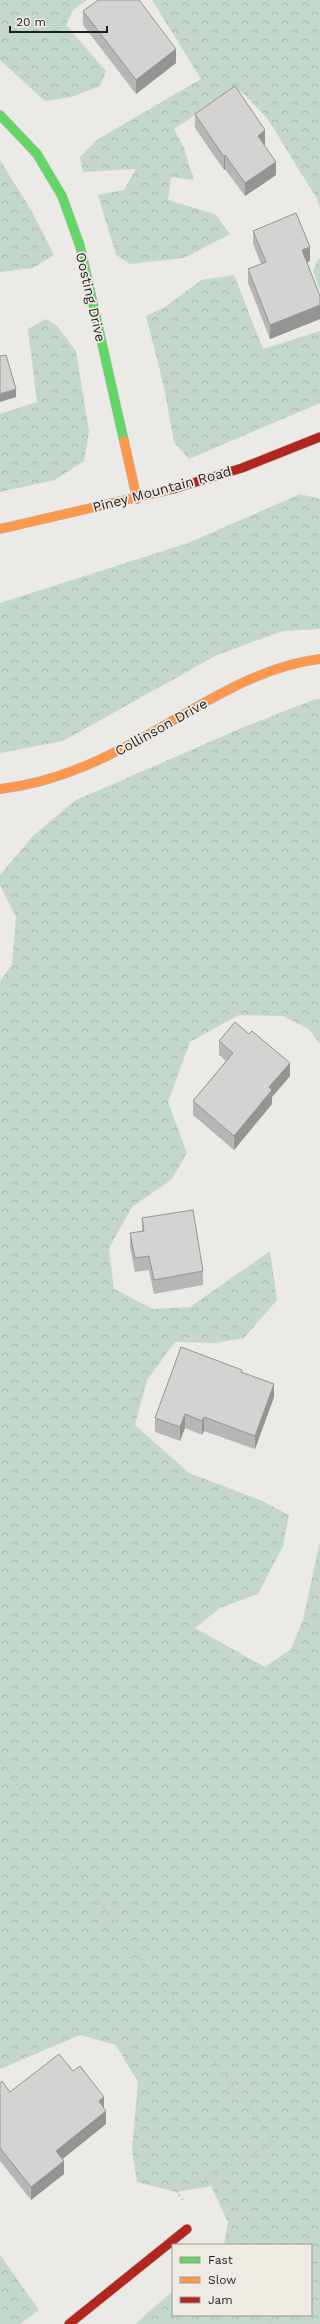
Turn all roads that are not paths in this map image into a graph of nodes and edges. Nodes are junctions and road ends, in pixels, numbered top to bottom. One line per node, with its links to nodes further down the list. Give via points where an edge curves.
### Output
1 (0, 115): 3 (street, Oosting Drive, via 37,154 64,203 80,246)
2 (320, 437): 3 (street, Piney Mountain Road, via 201,482)
3 (137, 499): 4 (street, Piney Mountain Road)
4 (0, 529)
5 (320, 660): 6 (street, Collinson Drive, via 279,667 238,684 102,759 55,779)
6 (0, 789)
7 (187, 2229): 8 (street)
8 (69, 2324)

